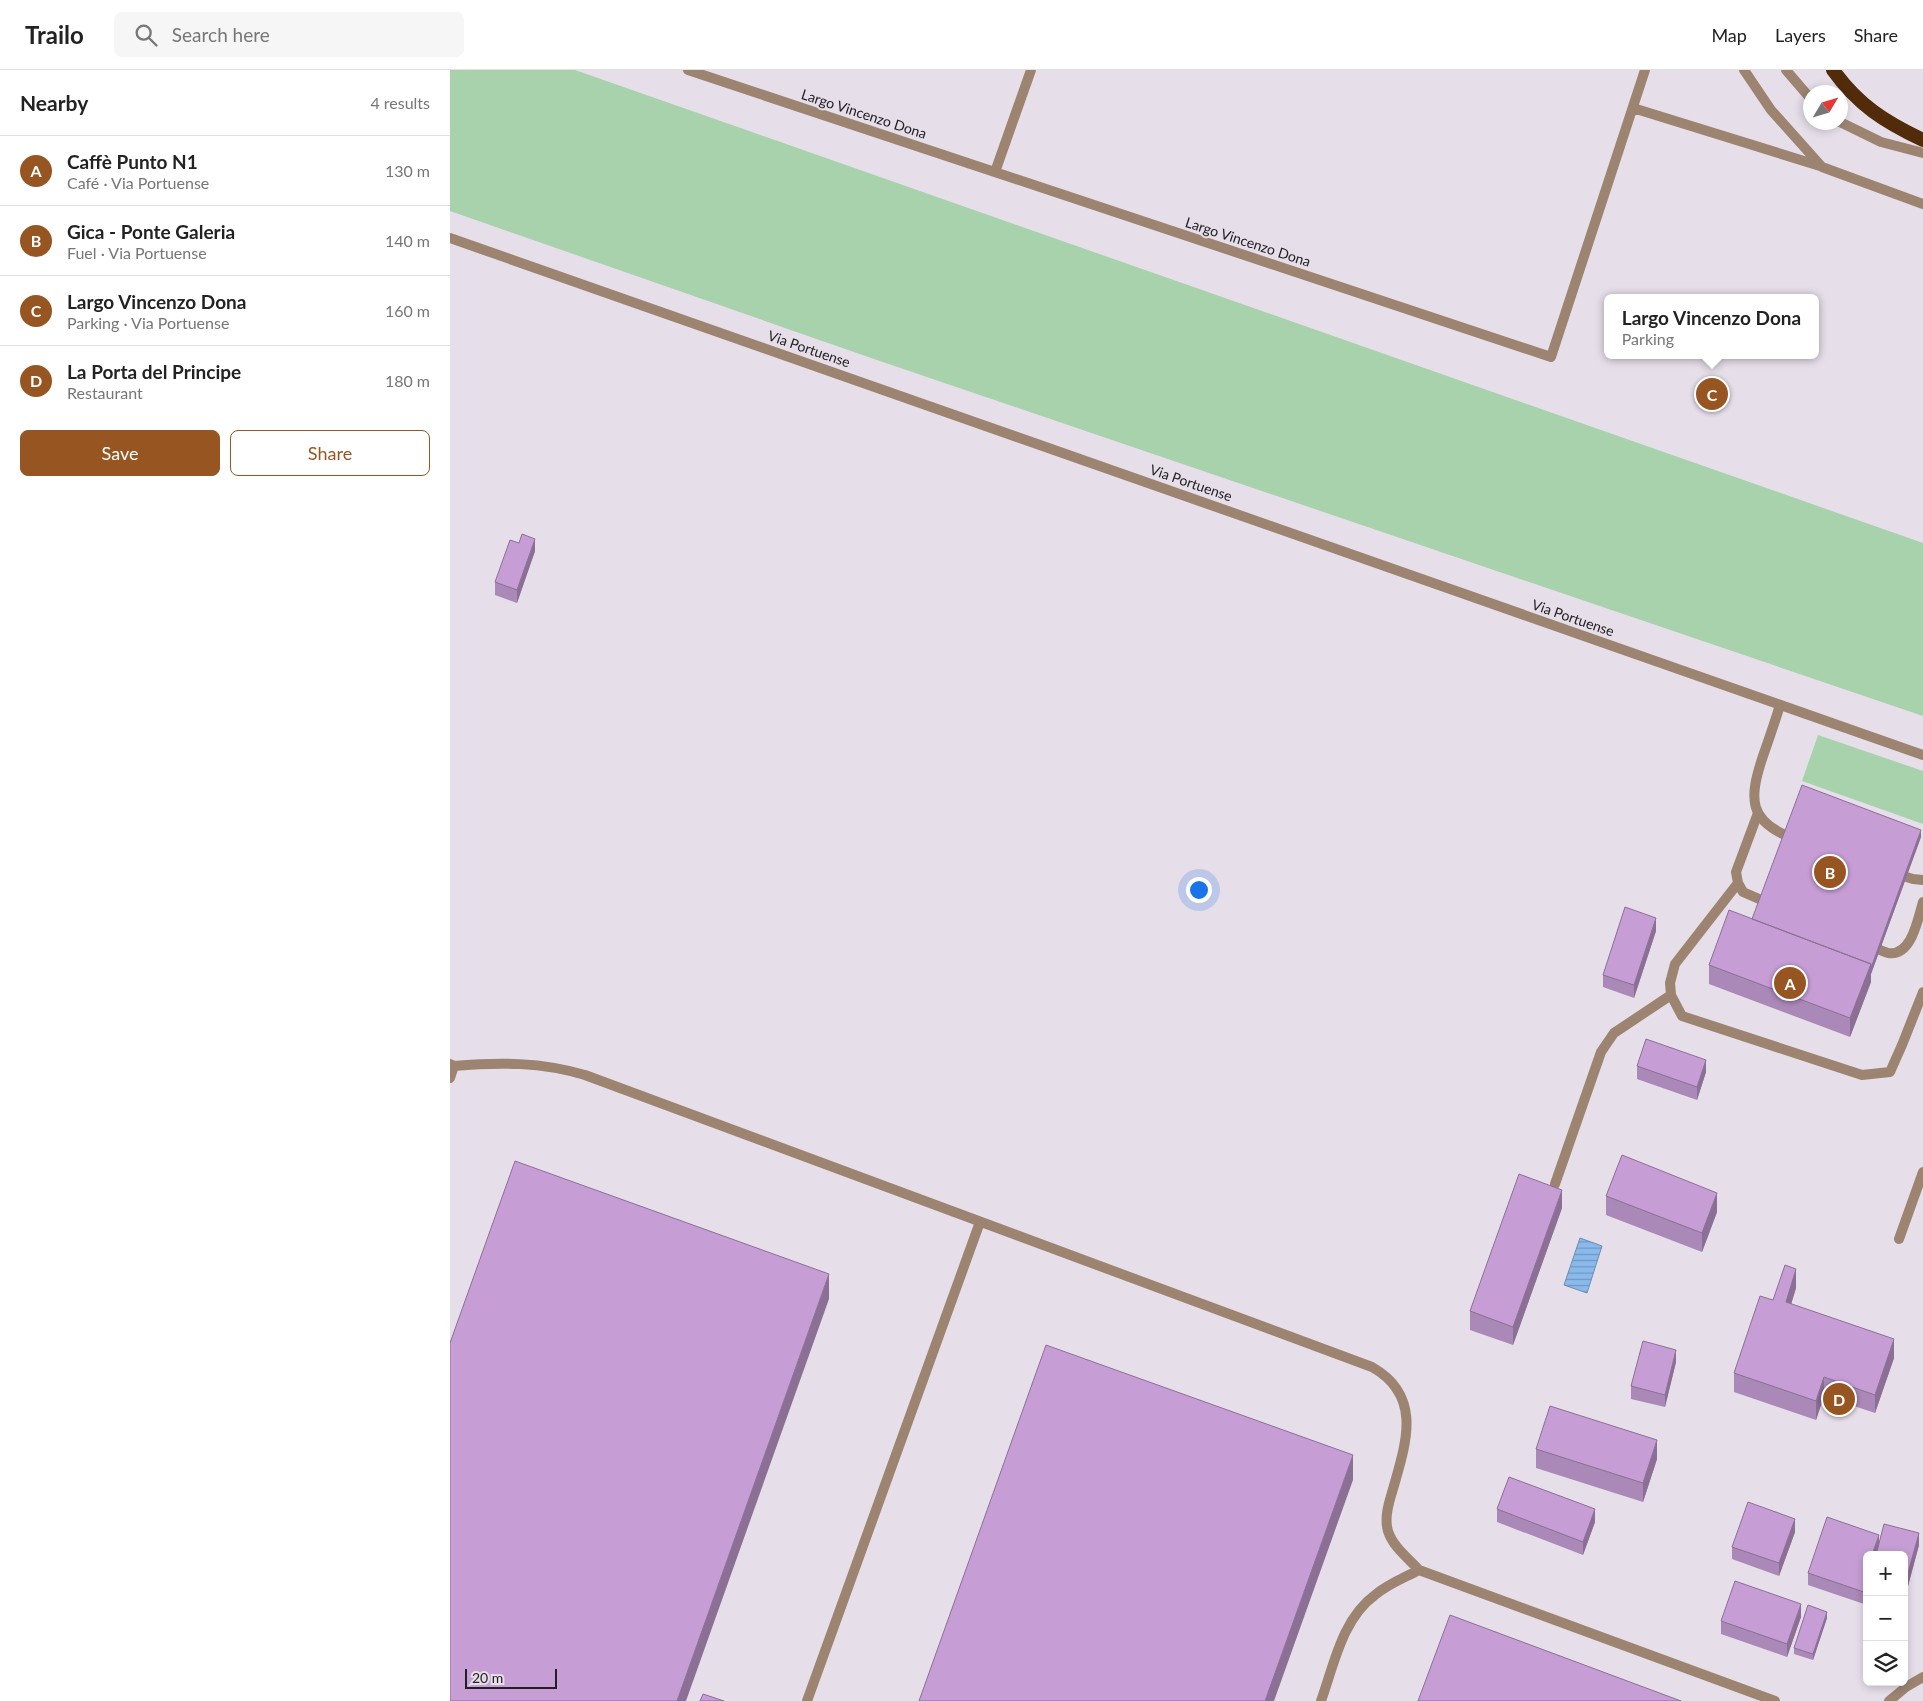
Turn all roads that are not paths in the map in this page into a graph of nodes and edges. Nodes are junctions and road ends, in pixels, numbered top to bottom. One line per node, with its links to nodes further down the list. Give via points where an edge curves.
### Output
1 (688, 70): 13 (street, Largo Vincenzo Dona)
2 (1031, 70): 13 (street)
3 (1646, 70): 8 (street, Largo Vincenzo Dona)
4 (1744, 70): 12 (street, via 1771,110)
5 (1786, 70): 7 (street)
6 (1833, 70): 10 (highway, via 1845,87 1873,113)
7 (1803, 90)
8 (1633, 108): 12 (street); 13 (street, Largo Vincenzo Dona, via 1551,357)
9 (1848, 126): 11 (street, via 1881,142)
10 (1923, 140)
11 (1923, 153)
12 (1822, 167): 14 (street)
13 (995, 172)
14 (1923, 204)
15 (450, 238): 16 (street, Via Portuense)
16 (1780, 705): 17 (street, Via Portuense); 18 (street, via 1755,782 1754,802)
17 (1923, 755)
18 (1758, 813): 19 (street, via 1777,832); 22 (street, via 1736,872)
19 (1805, 842)
20 (1886, 870): 21 (street)
21 (1923, 880)
22 (1738, 883): 24 (street, via 1743,892); 27 (street, via 1676,964 1670,983)
23 (1923, 902): 25 (street, via 1910,942 1900,951 1888,953)
24 (1780, 908)
25 (1861, 942)
26 (1923, 992): 27 (street, via 1890,1072 1862,1075 1682,1016)
27 (1671, 995): 31 (street, via 1614,1033 1601,1052)
28 (452, 1065): 29 (street); 32 (street, via 518,1063 577,1073)
29 (450, 1078)
30 (1923, 1172): 33 (street)
31 (1555, 1184)
32 (980, 1222): 34 (street, via 1372,1367 1386,1375 1402,1395 1407,1428 1405,1447 1388,1505 1388,1530 1396,1545); 36 (street)
33 (1899, 1239)
34 (1419, 1570): 37 (street, via 1375,1594 1360,1609 1347,1628); 38 (street)
35 (1923, 1677): 39 (street)
36 (807, 1701)
37 (1321, 1701)
38 (1775, 1701)
39 (1889, 1701)

